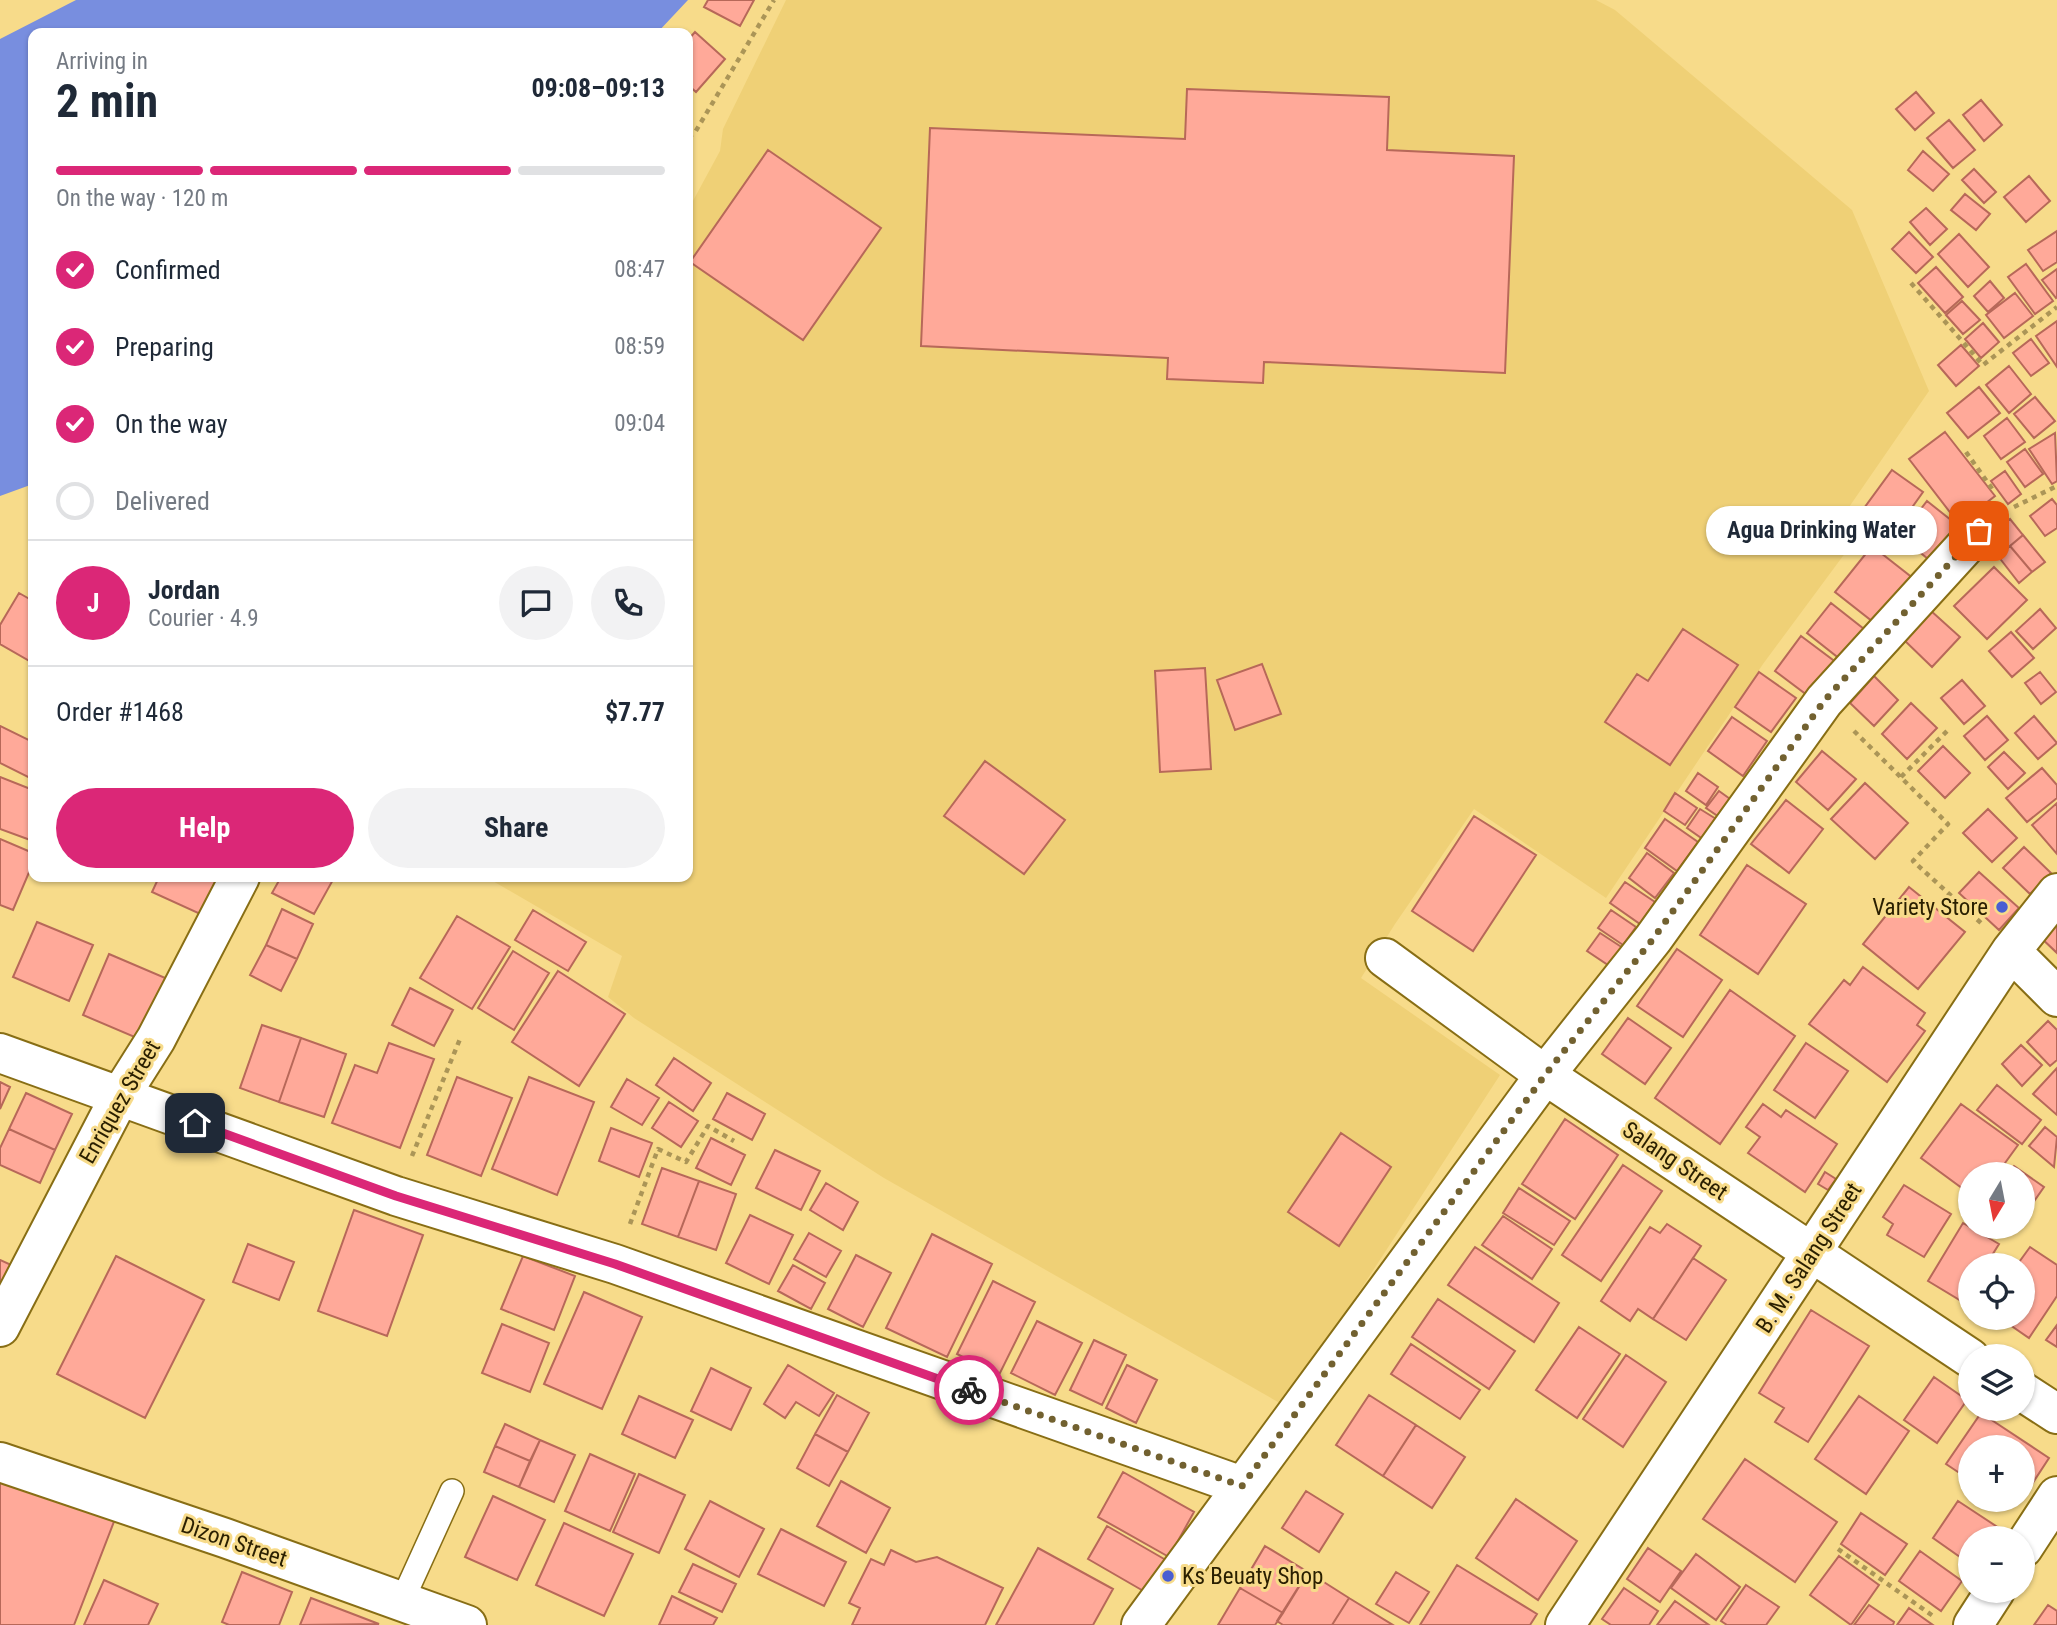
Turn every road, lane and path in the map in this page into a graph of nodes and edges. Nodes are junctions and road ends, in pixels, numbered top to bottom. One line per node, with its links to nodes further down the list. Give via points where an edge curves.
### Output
1 (774, 0): 2 (path)
2 (693, 134)
3 (1911, 284): 4 (path, via 1983,365)
4 (2057, 307)
5 (1966, 452): 6 (path)
6 (1990, 516): 7 (street)
7 (1824, 701): 9 (path); 17 (street, via 1653,939)
8 (1947, 731): 9 (path)
9 (1901, 777): 12 (path, via 1948,824 1913,861)
10 (237, 882): 18 (street, Enriquez Street, via 156,1039)
11 (2057, 894): 12 (street, B. M. Salang Street)
12 (2011, 951): 14 (street); 21 (street, B. M. Salang Street)
13 (1385, 958): 17 (street, Salang Street)
14 (2057, 997)
15 (460, 1039): 20 (path)
16 (0, 1054): 18 (street)
17 (1545, 1075): 21 (street, Salang Street); 28 (street)
18 (120, 1096): 20 (street); 23 (street, Enriquez Street)
19 (734, 1141): 22 (path, via 708,1126 686,1162 658,1149)
20 (396, 1196): 22 (street)
21 (1812, 1254): 24 (street, Salang Street); 38 (street, B. M. Salang Street)
22 (615, 1264): 28 (street)
23 (0, 1326)
24 (1958, 1350)
25 (2035, 1400): 26 (street)
26 (2057, 1414)
27 (0, 1462): 33 (street, Dizon Street)
28 (1242, 1486): 37 (street)
29 (452, 1491): 33 (lane)
30 (2057, 1496): 31 (street)
31 (2035, 1530)
32 (1838, 1549): 35 (path)
33 (402, 1601): 36 (street, Dizon Street)
34 (1987, 1603): 39 (street)
35 (1935, 1617)
36 (467, 1625)
37 (1141, 1625)
38 (1565, 1625)
39 (1973, 1625)

